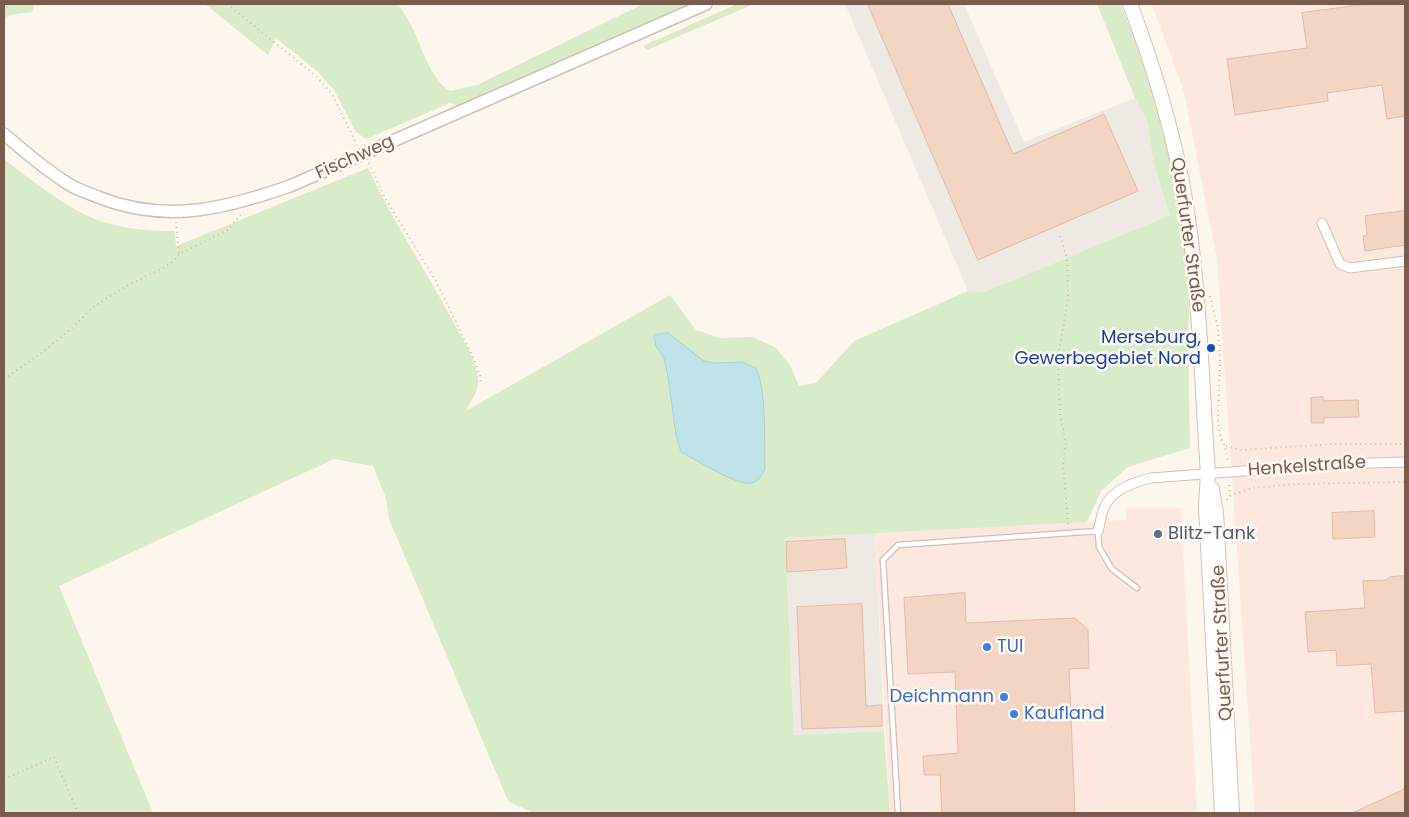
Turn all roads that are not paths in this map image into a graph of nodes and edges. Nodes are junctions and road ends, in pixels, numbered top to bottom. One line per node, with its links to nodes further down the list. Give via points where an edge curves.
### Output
1 (706, 4): 3 (street, Fischweg, via 290,186 217,208 175,212 143,210 112,202 72,186 41,166)
2 (1130, 4): 7 (main road, Querfurter Straße, via 1149,54 1182,183 1198,308)
3 (4, 134)
4 (1322, 223): 5 (street, via 1340,264 1350,268)
5 (1405, 261)
6 (1405, 462): 7 (street, Henkelstraße)
7 (1208, 474): 8 (street, via 1151,478 1131,483 1104,507); 11 (main road, Querfurter Straße, via 1206,507); 12 (main road, Querfurter Straße, via 1216,513)
8 (1098, 532): 9 (lane, via 1099,547 1112,569); 10 (lane, via 898,545 883,560)
9 (1137, 588)
10 (898, 813)
11 (1222, 813)
12 (1232, 813)

